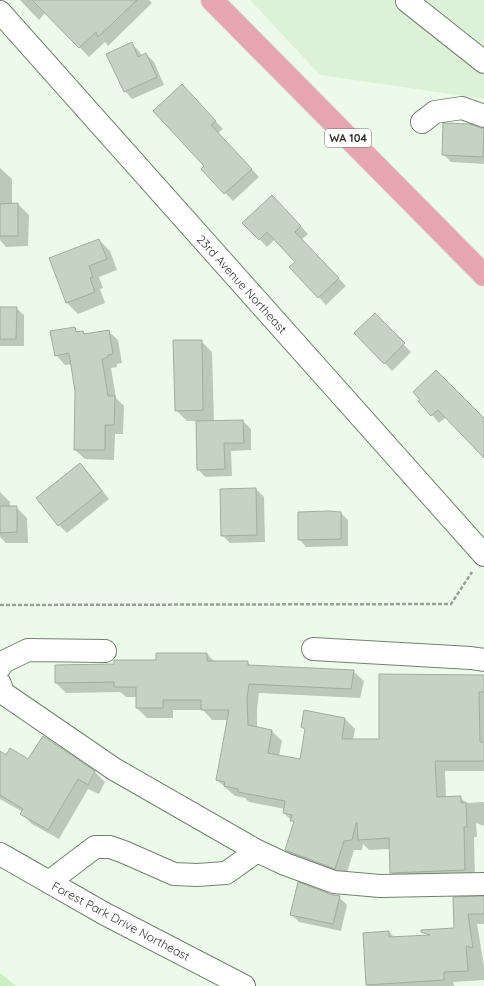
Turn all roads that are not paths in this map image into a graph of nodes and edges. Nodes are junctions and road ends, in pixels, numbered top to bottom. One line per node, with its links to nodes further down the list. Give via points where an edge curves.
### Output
1 (212, 0): 7 (main road, WA 104)
2 (407, 0): 4 (street)
3 (0, 12): 8 (street, 23rd Avenue Northeast)
4 (484, 62)
5 (484, 116): 6 (street, via 462,108 435,112)
6 (422, 122)
7 (484, 275)
8 (484, 555)
9 (313, 649): 11 (street)
10 (104, 651): 12 (street, via 28,650 3,662)
11 (484, 660)
12 (0, 667)
13 (0, 684): 14 (street, via 3,693 114,768)
14 (257, 851): 16 (street, via 226,872 197,875 174,874 110,847 95,847); 17 (street, via 334,882 380,886)
15 (0, 854): 16 (street, Forest Park Drive Northeast)
16 (49, 882): 18 (street, Forest Park Drive Northeast)
17 (484, 884)
18 (244, 986)

